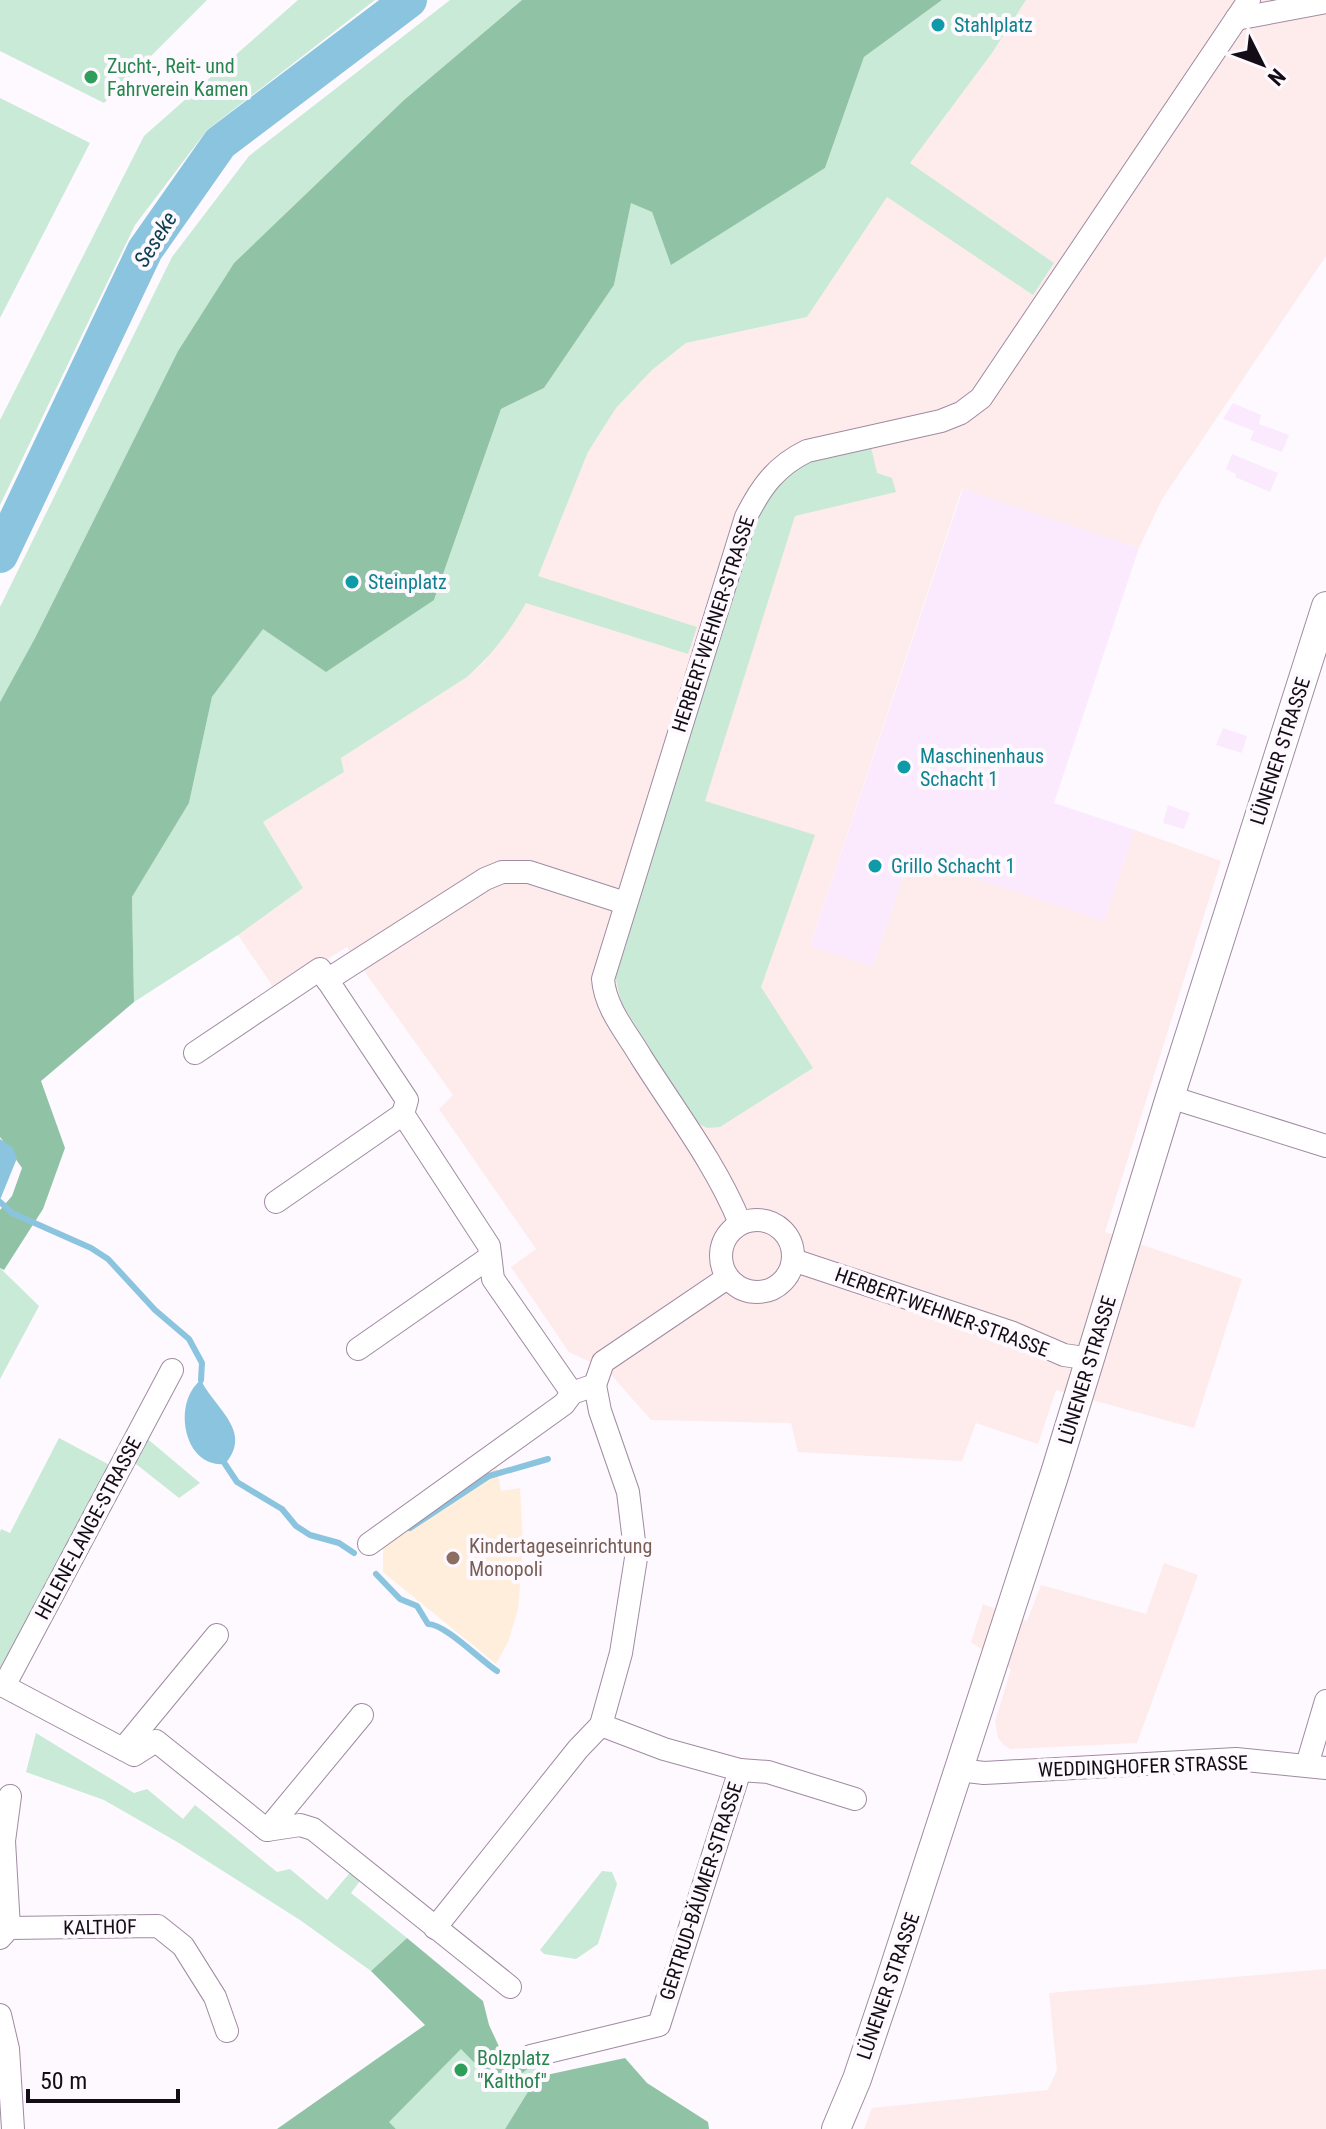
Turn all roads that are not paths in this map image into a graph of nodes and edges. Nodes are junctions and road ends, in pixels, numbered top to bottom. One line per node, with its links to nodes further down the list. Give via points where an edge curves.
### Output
1 (1249, 0): 3 (street, HERBERT-WEHNER-STRASSE)
2 (1326, 2): 3 (street)
3 (1236, 19): 5 (street, HERBERT-WEHNER-STRASSE, via 981,398 941,421 807,451 774,472 759,490 746,517)
4 (1326, 606): 8 (main road, LÜNENER STRASSE)
5 (625, 903): 6 (street, via 529,872 502,872); 12 (street, HERBERT-WEHNER-STRASSE, via 605,966 604,991)
6 (327, 980): 7 (street, via 320,969); 9 (street, via 407,1100)
7 (195, 1053)
8 (1170, 1097): 10 (street); 17 (main road, LÜNENER STRASSE)
9 (403, 1114): 11 (street); 13 (street, via 489,1246)
10 (1326, 1146)
11 (276, 1202)
12 (740, 1223): 14 (street, via 752,1219 775,1224 785,1232); 15 (street, via 724,1238 720,1256)
13 (490, 1257): 16 (street); 20 (street, via 493,1279)
14 (793, 1260): 15 (street, via 782,1282 759,1293); 17 (street, HERBERT-WEHNER-STRASSE, via 1064,1355)
15 (727, 1278): 19 (street, via 603,1362)
16 (358, 1349)
17 (1091, 1359): 30 (main road, LÜNENER STRASSE)
18 (172, 1370): 23 (street, HELENE-LANGE-STRASSE)
19 (595, 1385): 20 (street); 26 (street, via 628,1492 636,1558 621,1653)
20 (572, 1393): 21 (street, via 564,1404)
21 (369, 1544)
22 (217, 1635): 27 (street)
23 (2, 1685): 27 (street, HELENE-LANGE-STRASSE)
24 (1326, 1701): 28 (street)
25 (362, 1715): 33 (street)
26 (601, 1725): 29 (street, GERTRUD-BÄUMER-STRASSE); 34 (street)
27 (123, 1749): 33 (street, via 134,1755 156,1741)
28 (1316, 1766): 30 (street, WEDDINGHOFER STRASSE, via 1236,1759)
29 (740, 1770): 32 (street, GERTRUD-BÄUMER-STRASSE, via 768,1772); 39 (street, GERTRUD-BÄUMER-STRASSE, via 659,2025)
30 (959, 1770): 41 (main road, LÜNENER STRASSE)
31 (10, 1796): 35 (street, KALTHOF, via 4,1841)
32 (855, 1799)
33 (267, 1830): 34 (street, via 300,1825 313,1829)
34 (435, 1928): 36 (street)
35 (5, 1933): 38 (street, KALTHOF, via 158,1926 183,1946 215,1997)
36 (510, 1987)
37 (0, 2015): 40 (street, via 8,2049)
38 (227, 2031)
39 (531, 2056)
40 (13, 2129)
41 (836, 2129)

